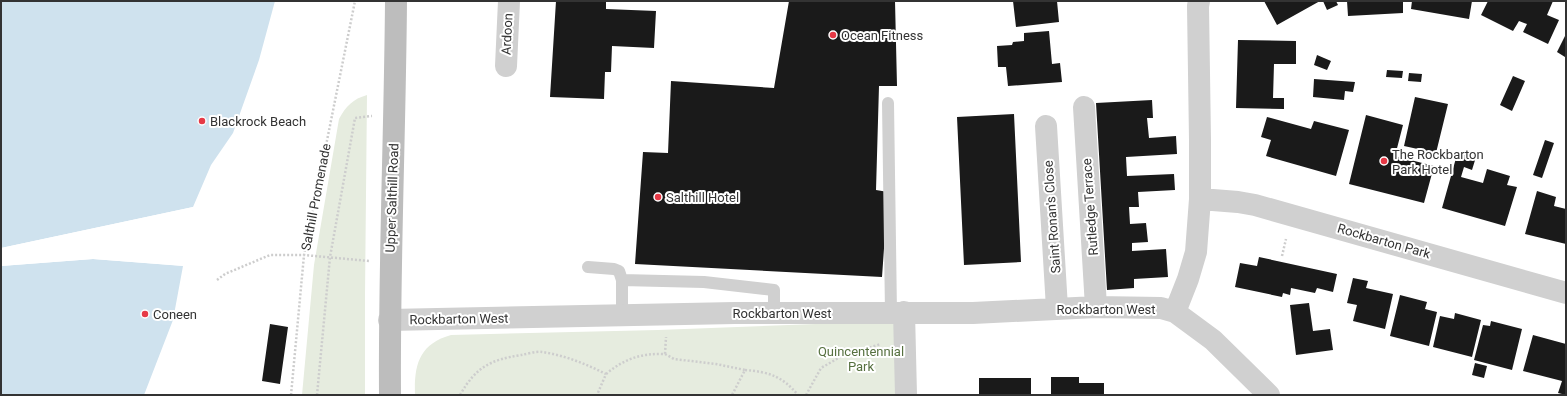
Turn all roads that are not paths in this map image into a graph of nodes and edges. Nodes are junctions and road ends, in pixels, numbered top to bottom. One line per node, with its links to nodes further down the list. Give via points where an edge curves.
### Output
1 (396, 1): 18 (main road, Upper Salthill Road)
2 (509, 1): 4 (street, Ardoon)
3 (1199, 1): 8 (street)
4 (506, 66)
5 (888, 103): 17 (lane)
6 (1084, 107): 12 (street, Rutledge Terrace)
7 (1046, 126): 13 (street, Saint Ronan's Close)
8 (1200, 199): 11 (street, Rockbarton Park, via 1255,205); 14 (street, via 1196,252)
9 (588, 267): 10 (lane, via 614,269 622,275)
10 (622, 280): 15 (lane, via 704,282 774,290); 16 (lane)
11 (1566, 293)
12 (1096, 307): 13 (street, Rockbarton West); 14 (street, Rockbarton West, via 1161,308)
13 (1057, 308): 17 (street, Rockbarton West)
14 (1175, 312): 21 (street, via 1213,340)
15 (774, 313): 16 (street, Rockbarton West); 17 (street, Rockbarton West)
16 (622, 316): 18 (street, Rockbarton West)
17 (900, 318): 20 (street)
18 (389, 320): 19 (main road, Upper Salthill Road)
19 (390, 395)
20 (906, 395)
21 (1269, 395)

